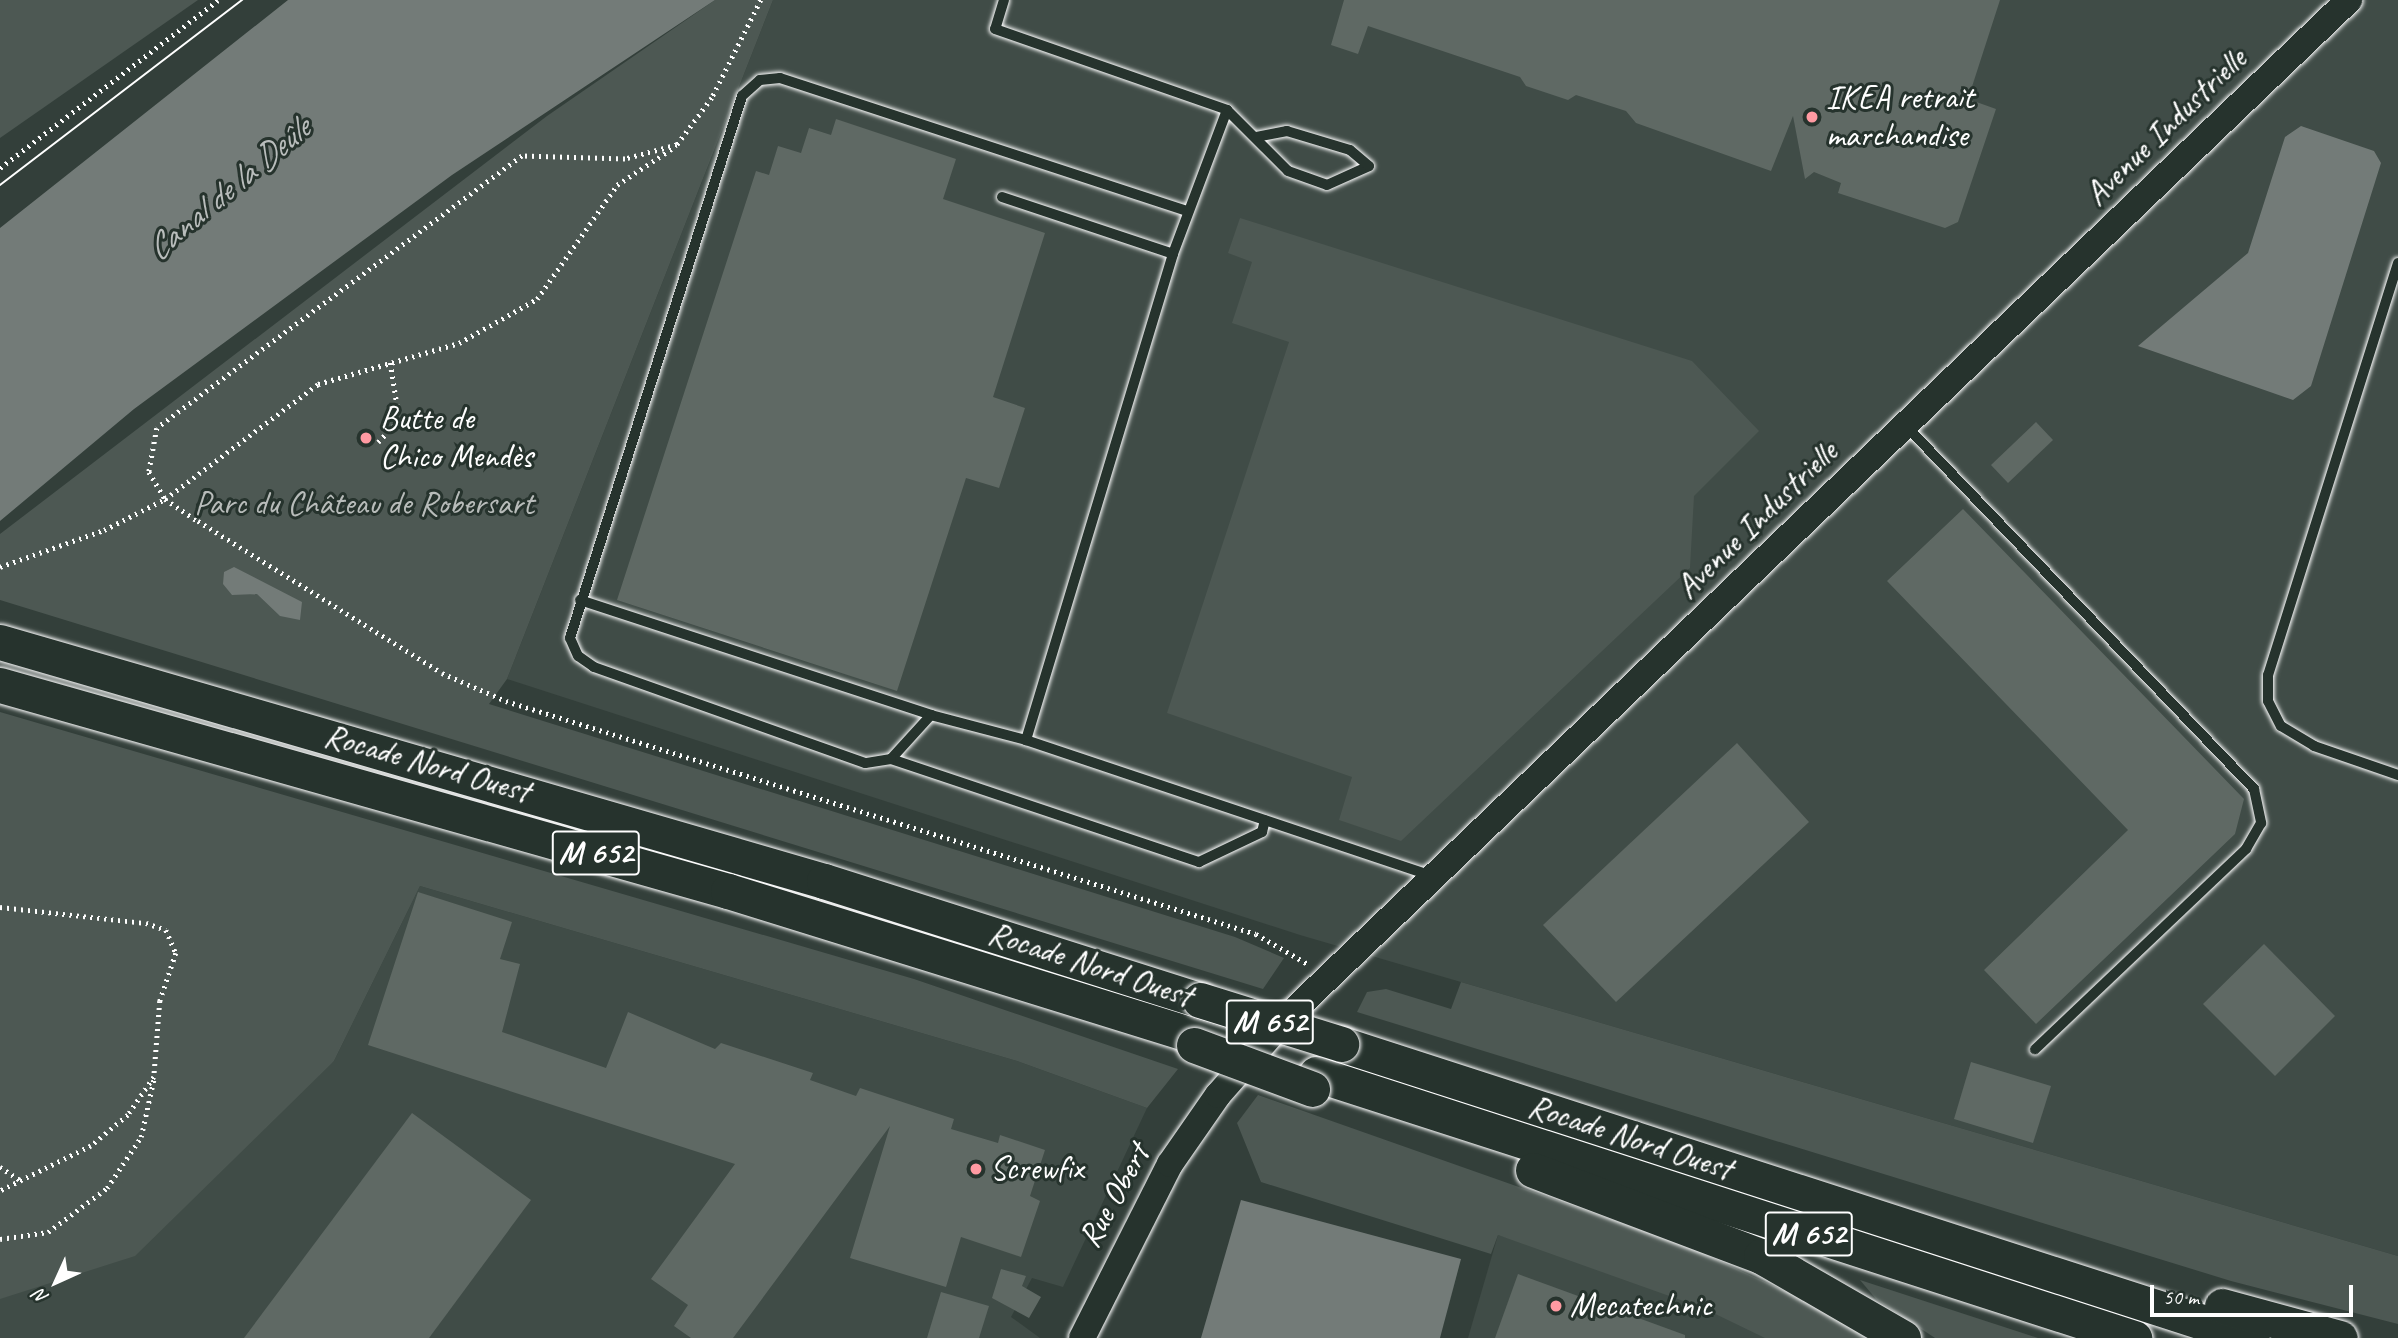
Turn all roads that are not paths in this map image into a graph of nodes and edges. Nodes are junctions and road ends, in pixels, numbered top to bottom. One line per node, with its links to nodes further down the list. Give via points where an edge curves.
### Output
1 (1004, 0): 3 (lane, via 995,29)
2 (2348, 0): 9 (street, Avenue Industrielle)
3 (1227, 110): 4 (lane); 6 (lane)
4 (1257, 137): 4 (lane, via 1268,156 1288,171 1327,185 1369,166 1350,150 1287,131)
5 (1002, 197): 7 (lane)
6 (1188, 211): 7 (lane); 10 (lane, via 780,78 760,80 742,96)
7 (1173, 254): 14 (lane)
8 (2398, 263): 16 (lane, via 2268,688 2281,726 2314,746)
9 (1906, 426): 18 (street, Avenue Industrielle); 19 (lane, via 2254,789 2261,823 2246,849)
10 (580, 600): 13 (lane); 15 (lane, via 570,638 578,656 594,667 865,763)
11 (13, 646): 22 (highway, Rocade Nord Ouest / M 652, bridge, via 810,877)
12 (0, 685): 20 (highway, Rocade Nord Ouest / M 652, bridge, via 728,891 1067,996)
13 (931, 715): 14 (lane); 15 (lane)
14 (1026, 740): 17 (lane)
15 (891, 760): 17 (lane, via 1199,862 1262,832)
16 (2398, 775)
17 (1265, 820): 18 (lane)
18 (1434, 876): 21 (street, Avenue Industrielle)
19 (2035, 1049)
20 (1314, 1082): 24 (highway, via 1715,1236 1815,1284); 25 (highway, Rocade Nord Ouest / M 652)
21 (1218, 1095): 23 (street, Rue Obert, via 1140,1214)
22 (2087, 1285): 26 (highway, Rocade Nord Ouest / M 652); 27 (highway, via 2168,1293)
23 (1082, 1338)
24 (1903, 1338)
25 (2134, 1338)
26 (2252, 1338)
27 (2340, 1338)

